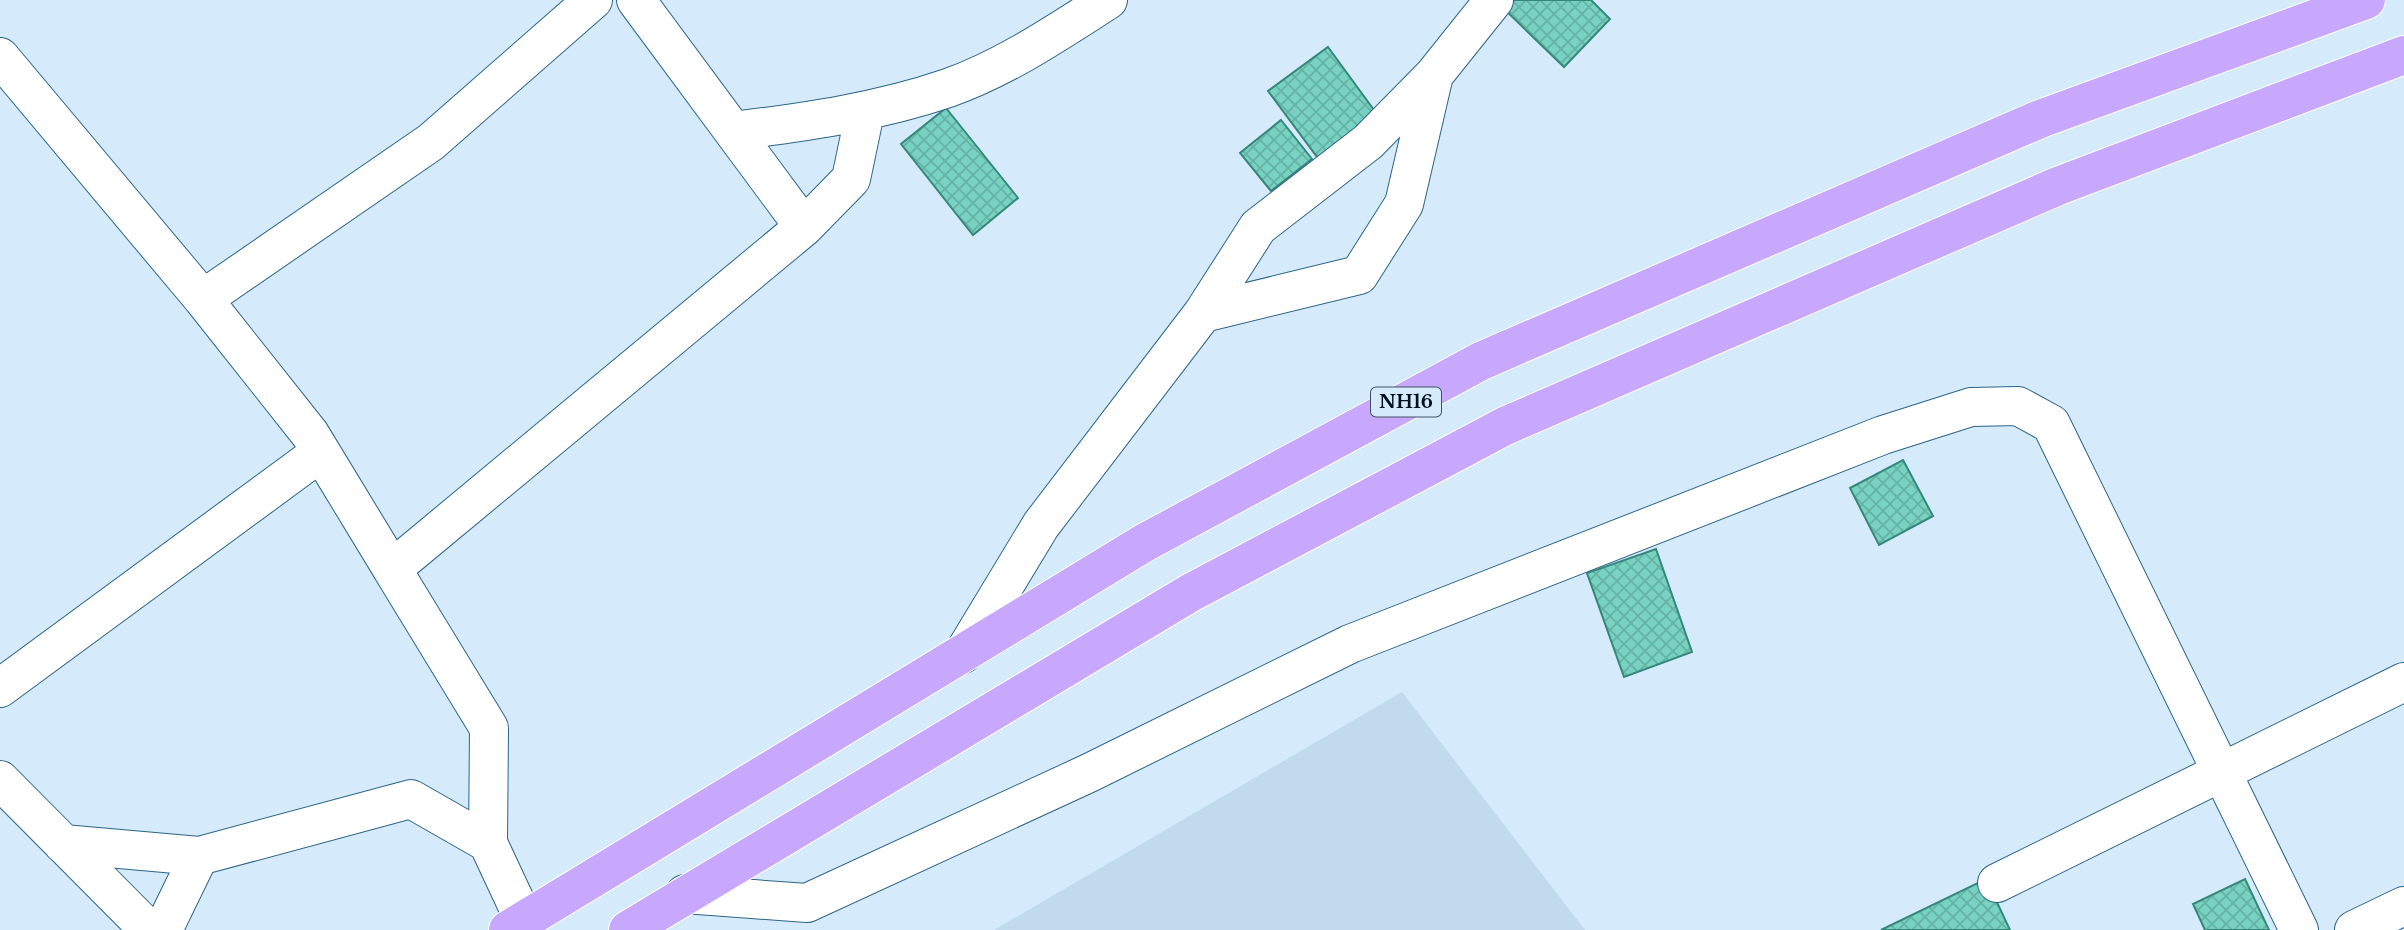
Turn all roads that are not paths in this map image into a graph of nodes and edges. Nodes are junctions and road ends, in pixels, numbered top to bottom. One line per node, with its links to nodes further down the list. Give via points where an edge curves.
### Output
1 (593, 0): 12 (street, via 431,142)
2 (636, 0): 10 (street)
3 (1108, 0): 9 (street, via 1040,44 950,88)
4 (1494, 0): 8 (street)
5 (2366, 0): 16 (highway, NH16, via 2039,119 1481,361 1143,543)
6 (2404, 55): 25 (highway, via 2058,186 1505,426 1190,593)
7 (0, 57): 12 (street)
8 (1434, 75): 13 (street, via 1368,142 1258,227); 13 (street, via 1404,204 1359,275)
9 (865, 112): 10 (street); 11 (street, via 850,179)
10 (733, 131): 11 (street)
11 (804, 227): 15 (street)
12 (203, 299): 14 (street)
13 (1203, 313): 16 (street, via 1041,525)
14 (321, 452): 15 (street); 18 (street)
15 (392, 569): 21 (street, via 489,728)
16 (963, 654): 27 (highway, NH16)
17 (2404, 682): 19 (street)
18 (0, 688)
19 (2221, 770): 24 (street); 25 (street, via 2050,424 2018,406 1971,407 1882,435 1350,644 1088,773 807,903); 31 (street)
20 (0, 780): 22 (street)
21 (488, 843): 23 (street, via 411,799); 27 (street)
22 (63, 844): 23 (street); 28 (street)
23 (199, 856): 29 (street)
24 (1997, 883)
25 (685, 894): 30 (highway)
26 (2404, 906): 32 (street)
27 (516, 925)
28 (149, 930)
29 (163, 930)
30 (628, 930)
31 (2299, 930)
32 (2354, 930)

